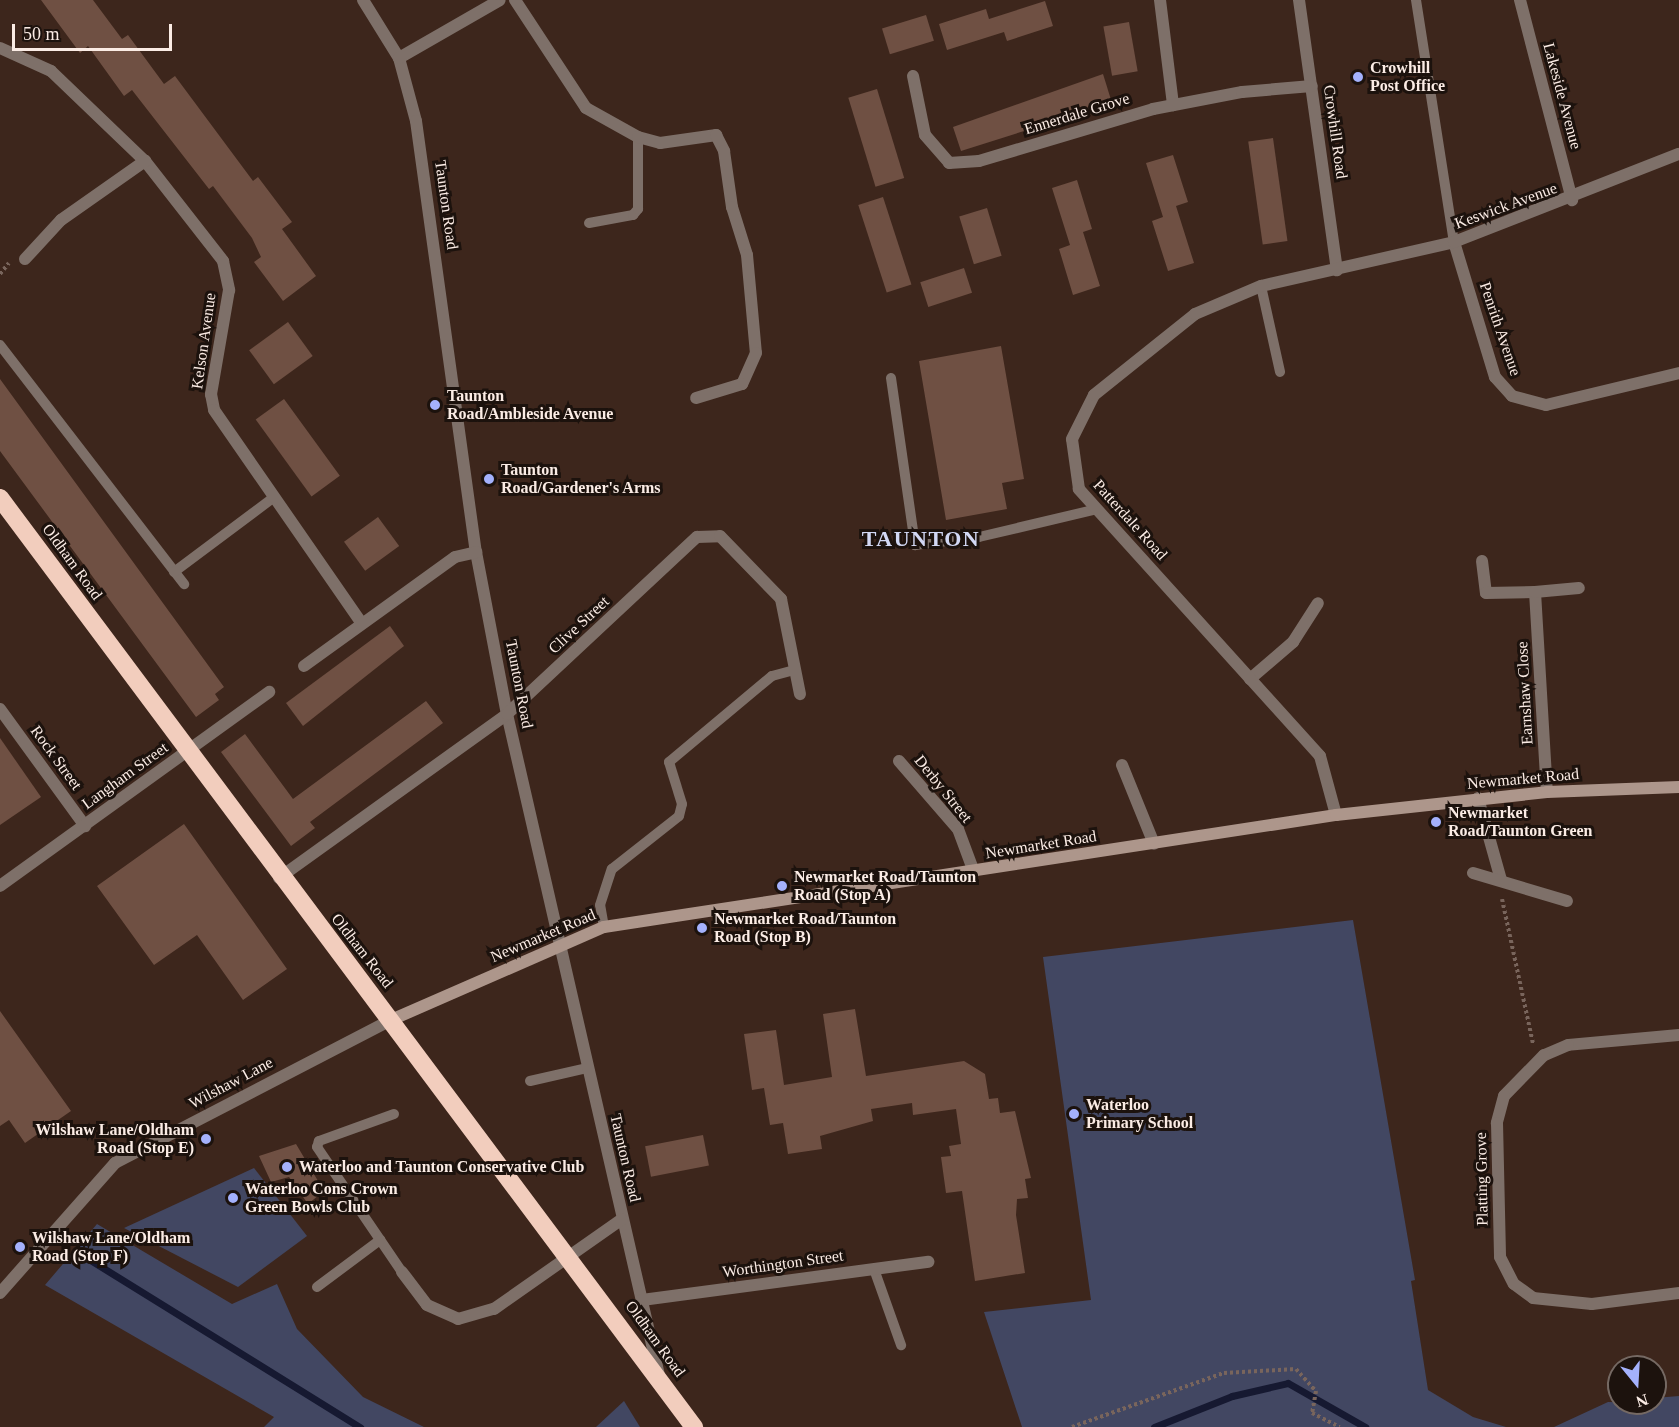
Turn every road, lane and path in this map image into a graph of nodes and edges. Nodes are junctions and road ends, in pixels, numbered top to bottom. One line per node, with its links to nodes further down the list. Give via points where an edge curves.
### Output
1 (363, 0): 9 (street, Taunton Road)
2 (500, 0): 9 (street)
3 (515, 0): 13 (street, via 573,93)
4 (1160, 0): 12 (street)
5 (1299, 0): 11 (street, Crowhill Road)
6 (1416, 0): 18 (lane)
7 (1520, 0): 16 (street, Lakeside Avenue)
8 (0, 48): 15 (street, Kelson Avenue, via 51,71)
9 (399, 58): 30 (street, Taunton Road, via 422,148)
10 (913, 76): 12 (street, Ennerdale Grove, via 925,135 949,163 979,161)
11 (1312, 87): 12 (street, Ennerdale Grove); 20 (street, Crowhill Road)
12 (1173, 105)
13 (638, 138): 17 (lane, via 638,208 633,215); 26 (street, via 660,143 716,135 728,166 732,207 747,255 756,353 742,384)
14 (1679, 154): 16 (street, Keswick Avenue)
15 (145, 161): 19 (street, via 61,220); 28 (street, Kelson Avenue, via 223,261 229,290 211,394 214,410)
16 (1572, 200): 18 (street, Keswick Avenue)
17 (589, 223)
18 (1454, 242): 20 (street, Keswick Avenue); 24 (street, Penrith Avenue, via 1495,377 1512,396 1546,405)
19 (25, 259)
20 (1337, 270): 21 (street, Patterdale Road)
21 (1261, 286): 23 (lane); 29 (street, Patterdale Road, via 1195,314 1094,395 1072,439 1079,489)
22 (0, 345): 32 (lane)
23 (1280, 372)
24 (1679, 373)
25 (891, 378): 29 (lane, via 915,544 979,537)
26 (696, 398)
27 (0, 498): 45 (highway, Oldham Road)
28 (273, 498): 32 (lane); 37 (street, Kelson Avenue)
29 (1097, 509): 40 (street, Patterdale Road)
30 (476, 552): 37 (street, via 455,557); 44 (street, Taunton Road)
31 (1482, 561): 35 (street, via 1486,593)
32 (174, 572): 33 (lane)
33 (184, 584)
34 (1579, 588): 35 (street)
35 (1535, 592): 49 (street, Earnshaw Close)
36 (1318, 603): 40 (street, via 1293,642)
37 (361, 621): 38 (street)
38 (304, 666)
39 (795, 670): 42 (street, Clive Street); 44 (street, Clive Street, via 781,599 720,536 708,534 697,537); 60 (lane, via 772,676 669,762 682,804 679,816 612,869 600,905)
40 (1250, 679): 51 (street, Patterdale Road, via 1320,756)
41 (269, 692): 45 (street, Langham Street)
42 (800, 694)
43 (0, 709): 52 (street, Rock Street)
44 (507, 714): 56 (street, Clive Street); 61 (street, Taunton Road)
45 (187, 752): 52 (street, Langham Street); 56 (highway, Oldham Road)
46 (898, 761): 54 (street, Derby Street, via 958,829)
47 (1122, 765): 53 (street)
48 (1679, 787): 49 (street, Newmarket Road)
49 (1547, 792): 50 (street, Newmarket Road)
50 (1478, 798): 51 (street, Newmarket Road); 57 (street)
51 (1336, 814): 53 (street, Newmarket Road)
52 (85, 826): 58 (street, Langham Street)
53 (1154, 844): 54 (street, Newmarket Road)
54 (974, 872): 60 (street, Newmarket Road)
55 (1473, 873): 57 (street)
56 (279, 878): 62 (highway, Oldham Road)
57 (1501, 880): 59 (street); 64 (path, via 1532,1044)
58 (0, 886)
59 (1567, 901)
60 (604, 927): 61 (street, Newmarket Road)
61 (559, 947): 62 (street, Newmarket Road); 65 (street, Taunton Road)
62 (391, 1020): 70 (highway, Oldham Road); 75 (street, Wilshaw Lane, via 115,1163)
63 (1679, 1035): 64 (street, Platting Grove, via 1568,1045)
64 (1540, 1058): 76 (street, Platting Grove, via 1504,1096 1497,1123 1500,1257 1514,1284 1533,1298 1592,1304)
65 (587, 1068): 66 (lane); 68 (street, Taunton Road)
66 (530, 1081)
67 (394, 1114): 69 (lane, via 318,1143)
68 (622, 1219): 70 (street); 77 (street, Taunton Road)
69 (380, 1240): 73 (lane); 74 (lane)
70 (569, 1254): 73 (street, via 494,1309 458,1319 427,1305); 79 (highway, Oldham Road)
71 (928, 1262): 72 (street, Worthington Street)
72 (874, 1269): 77 (street, Worthington Street); 78 (lane)
73 (402, 1272)
74 (317, 1287)
75 (0, 1293)
76 (1679, 1293)
77 (642, 1300): 79 (street, Taunton Road)
78 (901, 1345)
79 (659, 1376): 80 (highway, Oldham Road)
80 (694, 1427)
81 (1072, 1427): 82 (path, via 1224,1373 1296,1369 1316,1391 1312,1413)
82 (1340, 1427)

